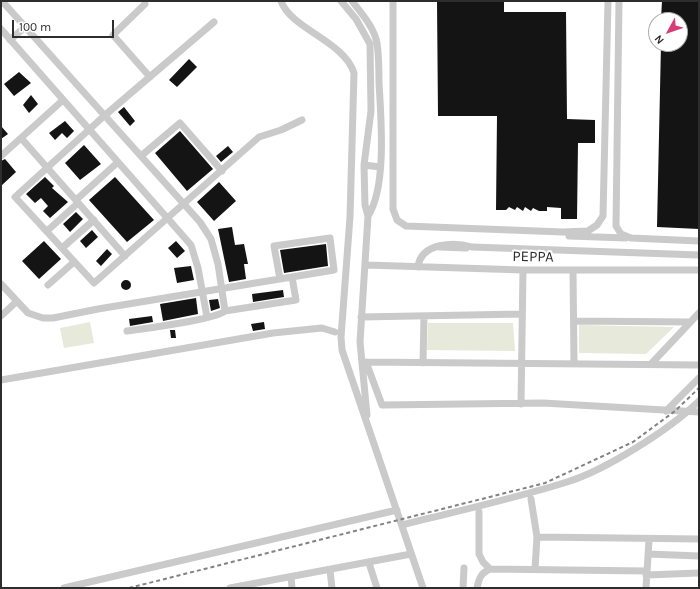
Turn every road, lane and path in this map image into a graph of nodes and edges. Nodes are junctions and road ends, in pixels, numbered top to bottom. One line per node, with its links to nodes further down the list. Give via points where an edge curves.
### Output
1 (2, 1): 10 (street)
2 (282, 1): 75 (street, via 287,12 327,41 349,63 354,73 350,217 341,337 342,350)
3 (341, 1): 22 (street, via 356,19 370,44 371,111)
4 (352, 1): 23 (street, via 368,23 377,42 382,125)
5 (394, 1): 32 (street, via 395,217 406,226)
6 (608, 1): 32 (street, via 603,216 598,225 588,230)
7 (619, 1): 33 (street, via 616,222 621,234)
8 (145, 4): 13 (street, via 113,35)
9 (214, 22): 13 (street)
10 (25, 27): 12 (street); 15 (street)
11 (1, 29): 12 (street)
12 (10, 40): 14 (street)
13 (150, 76): 15 (street)
14 (63, 100): 17 (street); 18 (street)
15 (104, 116): 17 (street); 20 (street)
16 (302, 120): 25 (street, via 259,138)
17 (89, 129): 21 (street); 24 (street)
18 (21, 138): 19 (street); 24 (street)
19 (1, 156)
20 (141, 156): 25 (street, via 180,123); 27 (street)
21 (118, 162): 26 (street); 29 (street)
22 (364, 165): 23 (street); 28 (street, via 365,205)
23 (380, 167): 28 (street, via 372,210)
24 (47, 168): 26 (street); 31 (street, via 15,197)
25 (222, 171): 27 (street)
26 (77, 201): 30 (street); 31 (street)
27 (184, 204): 29 (street); 48 (street, via 211,239)
28 (368, 216): 39 (street)
29 (168, 218): 37 (street); 49 (street, via 191,245)
30 (94, 220): 35 (street); 37 (street)
31 (46, 231): 35 (street)
32 (533, 231): 33 (street, via 551,235)
33 (631, 238): 34 (street)
34 (699, 241)
35 (62, 248): 38 (street)
36 (699, 255): 40 (street, via 472,247 455,243 438,246 424,255)
37 (126, 256): 38 (street, via 94,283)
38 (74, 262): 47 (street)
39 (366, 265): 40 (street, PEPPA); 57 (street)
40 (418, 266): 41 (street, PEPPA)
41 (523, 270): 42 (street, PEPPA); 53 (street)
42 (573, 270): 43 (street, PEPPA); 58 (street)
43 (699, 270)
44 (292, 277): 45 (street); 45 (street, via 334,270 330,238 274,246); 51 (street, via 296,300)
45 (280, 279): 48 (street)
46 (1, 284): 50 (street)
47 (48, 285)
48 (221, 288): 49 (street); 51 (street)
49 (202, 292): 50 (street, via 53,318 28,313); 56 (street)
50 (16, 302): 54 (street)
51 (225, 311): 56 (street)
52 (699, 313): 59 (street)
53 (522, 314): 55 (street); 64 (street)
54 (1, 316)
55 (424, 316): 57 (street); 63 (street)
56 (207, 317): 60 (street)
57 (361, 317): 62 (street, via 360,342)
58 (574, 321): 59 (street); 65 (street)
59 (690, 322): 66 (street)
60 (127, 331)
61 (335, 332): 69 (street, via 322,328 273,333)
62 (364, 362): 63 (street); 71 (street, via 382,405); 75 (street)
63 (423, 362): 64 (street)
64 (522, 363): 65 (street); 71 (street)
65 (574, 364): 66 (street)
66 (651, 364): 67 (street)
67 (699, 365)
68 (699, 378): 72 (street)
69 (1, 380)
70 (699, 401): 73 (street)
71 (522, 404): 72 (street)
72 (666, 411): 73 (street)
73 (688, 412): 74 (street); 79 (street, via 664,430 607,464 569,482)
74 (699, 412)
75 (368, 425): 77 (street)
76 (531, 499): 80 (street)
77 (397, 510): 79 (street); 94 (street)
78 (479, 512): 88 (street, via 479,554)
79 (402, 525): 83 (street)
80 (537, 537): 82 (street); 89 (street)
81 (699, 539): 82 (street)
82 (649, 540): 84 (street)
83 (411, 554): 86 (street); 99 (street)
84 (648, 554): 85 (street); 91 (street)
85 (699, 556)
86 (369, 563): 90 (street); 98 (street)
87 (464, 568): 100 (street)
88 (490, 569): 89 (street); 101 (street, via 483,572)
89 (535, 569): 91 (street)
90 (330, 570): 93 (street); 97 (street)
91 (646, 573): 92 (street); 102 (street)
92 (699, 573)
93 (291, 577): 95 (street); 96 (street)
94 (64, 588)
95 (230, 588)
96 (292, 588)
97 (332, 588)
98 (377, 588)
99 (423, 588)
100 (463, 588)
101 (477, 588)
102 (646, 588)

